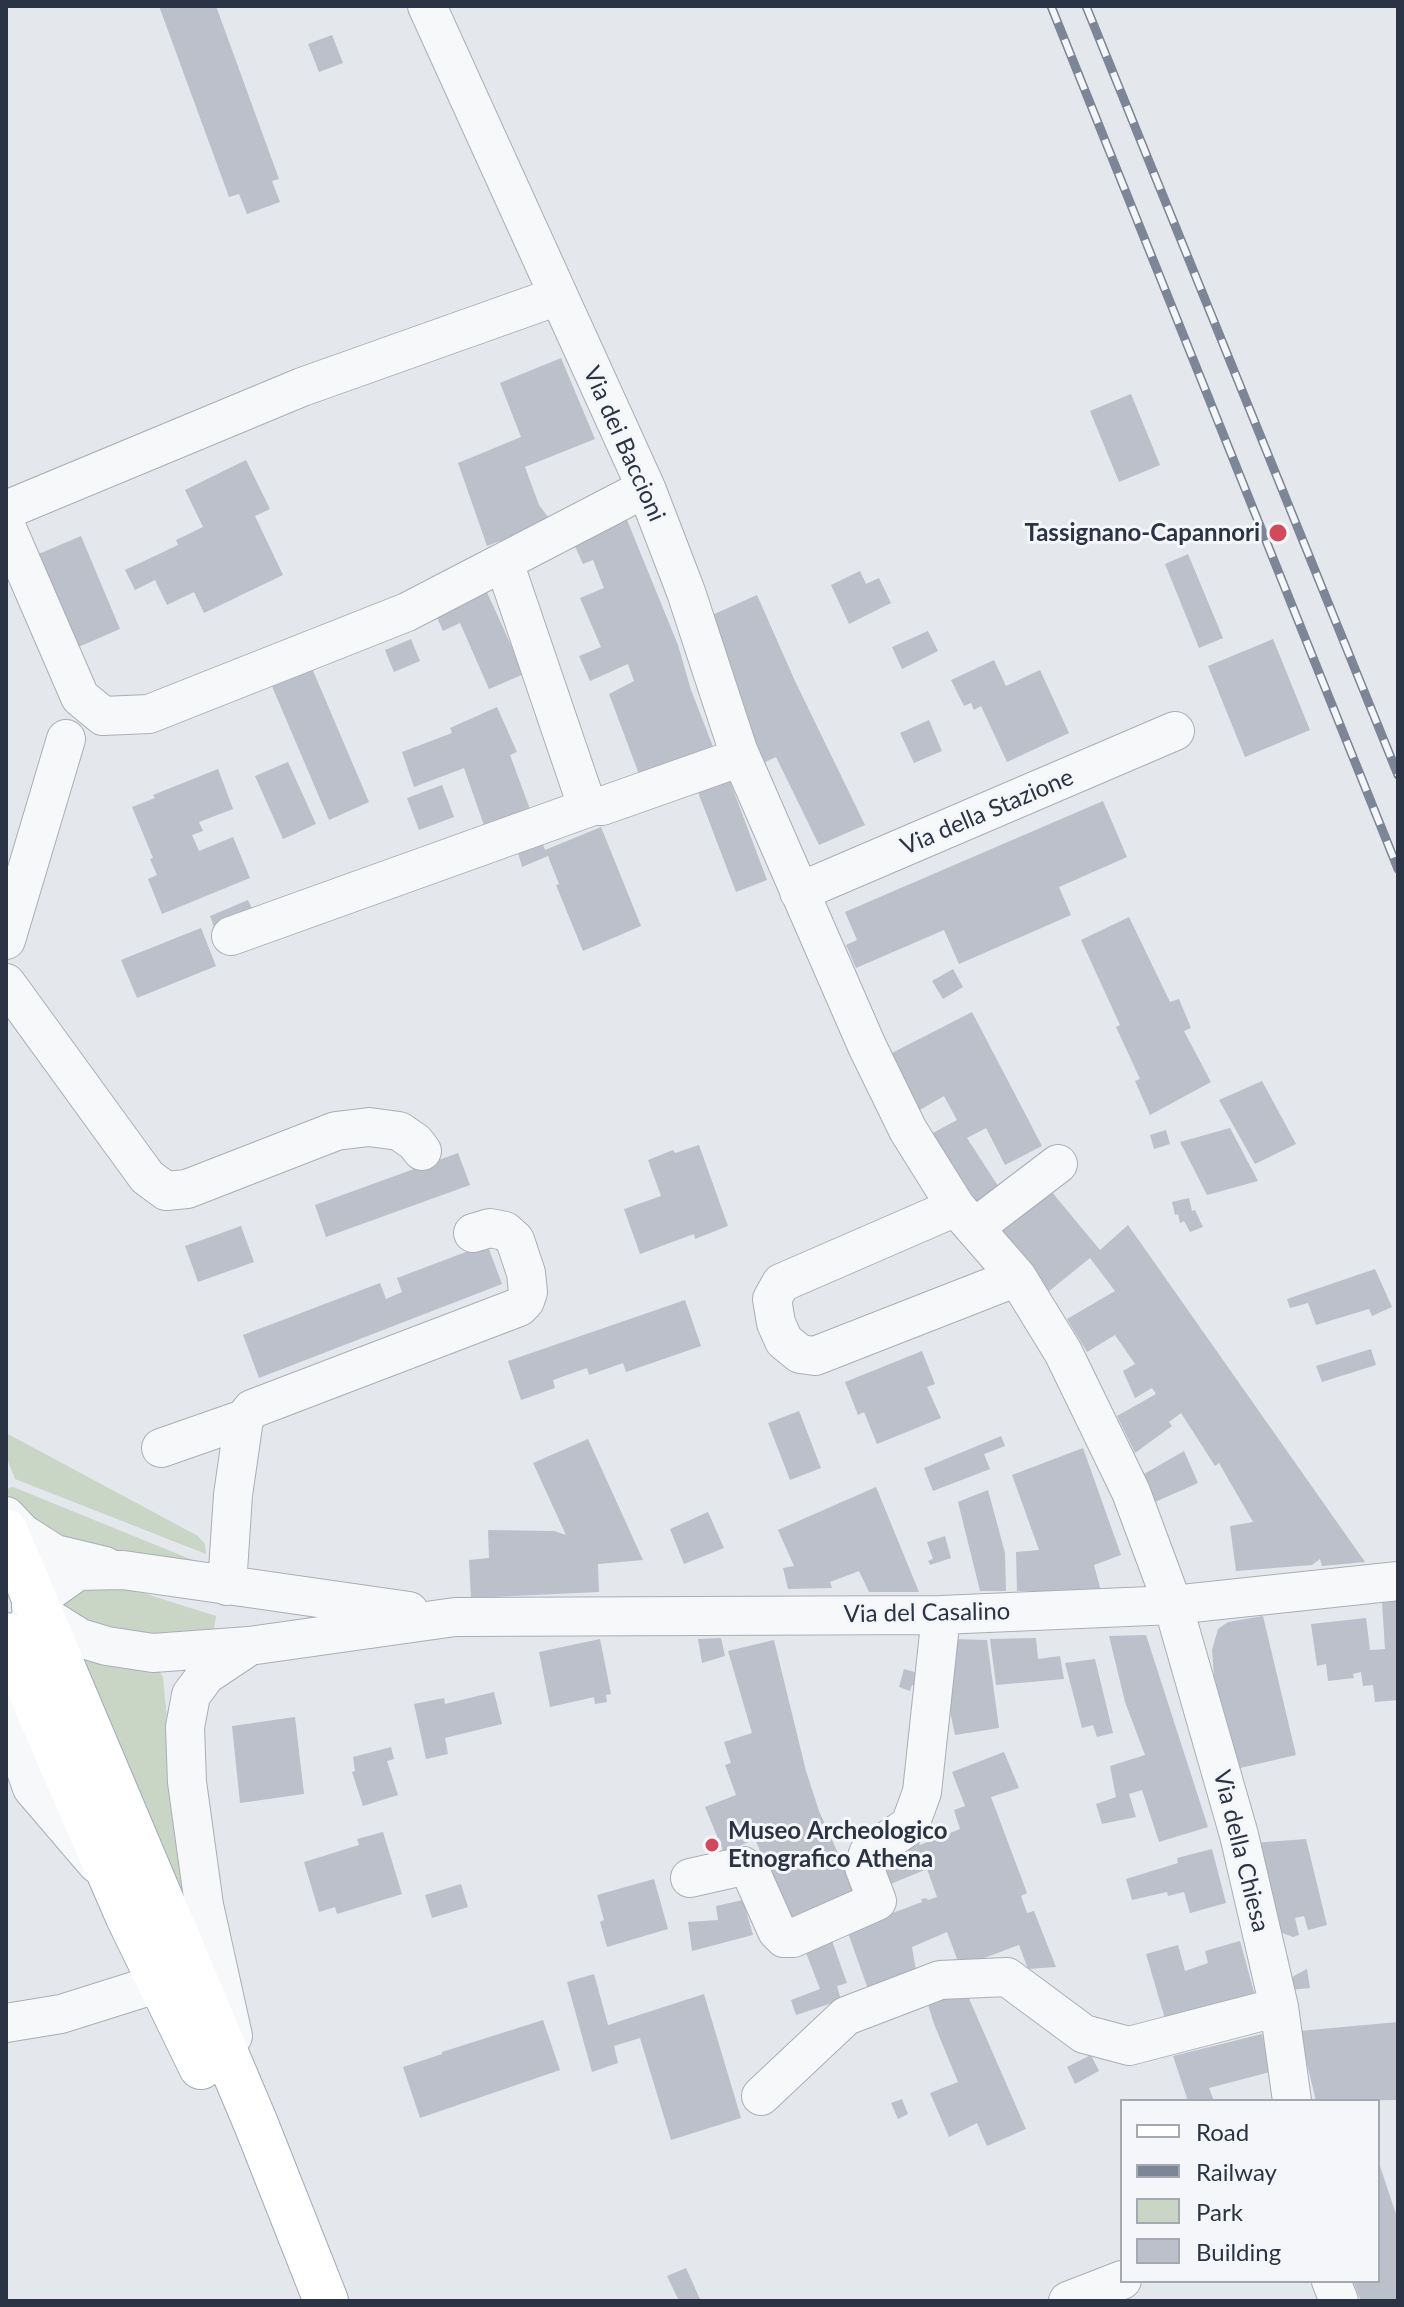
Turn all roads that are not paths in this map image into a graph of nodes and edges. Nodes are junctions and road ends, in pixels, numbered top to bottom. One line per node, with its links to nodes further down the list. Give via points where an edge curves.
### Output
1 (427, 6): 2 (street, Via dei Baccioni)
2 (558, 296): 3 (street, Via dei Baccioni); 4 (street, via 302,387)
3 (646, 488): 5 (street, via 407,612 149,714 103,716 80,697); 9 (street, Via dei Baccioni)
4 (6, 510)
5 (6, 526)
6 (509, 577): 10 (street, via 584,797)
7 (1175, 731): 11 (street, Via della Stazione)
8 (66, 739): 13 (street)
9 (741, 757): 10 (street); 11 (street, Via dei Baccioni)
10 (593, 806): 12 (street)
11 (799, 892): 17 (street, Via dei Baccioni, via 908,1130)
12 (231, 936)
13 (6, 940)
14 (6, 983): 15 (street, via 147,1177 166,1191 187,1189 336,1131 399,1131)
15 (422, 1151)
16 (1058, 1164): 17 (street)
17 (965, 1217): 19 (street, Via della Chiesa); 19 (street, via 781,1283 772,1299 784,1341 800,1354 815,1356)
18 (473, 1233): 20 (street, via 490,1228 515,1240 528,1292 519,1307 260,1404)
19 (1017, 1277): 27 (street, Via della Chiesa, via 1063,1352 1131,1492)
20 (244, 1419): 21 (street); 26 (street)
21 (161, 1448)
22 (6, 1516): 24 (street, via 55,1554)
23 (6, 1532): 28 (main road)
24 (123, 1570): 26 (street); 28 (street, via 78,1571)
25 (1398, 1581): 27 (street, Via del Casalino)
26 (227, 1586): 30 (street)
27 (1173, 1605): 29 (street, Via del Casalino); 36 (street, Via della Chiesa, via 1239,1835)
28 (22, 1615): 31 (street, via 80,1638 138,1651); 32 (street, via 25,1768); 33 (main road); 35 (main road)
29 (941, 1615): 30 (street, Via del Casalino); 34 (street, via 922,1792 910,1825 868,1854 864,1867 877,1901 784,1938 743,1866)
30 (455, 1617): 31 (street)
31 (249, 1646): 40 (street, via 206,1675 191,1695 185,1727 204,1905)
32 (19, 1788): 33 (street)
33 (110, 1875): 35 (main road)
34 (690, 1878)
35 (177, 1978): 37 (street, via 61,2014); 40 (main road); 42 (main road, via 221,2110)
36 (1279, 2007): 38 (street, via 1129,2046 1084,2034 1007,1977 940,1980 846,2016); 39 (street, Via della Chiesa)
37 (6, 2023)
38 (761, 2096)
39 (1292, 2099)
40 (256, 2124): 43 (main road)
41 (1120, 2281): 44 (street)
42 (317, 2301)
43 (326, 2301)
44 (1068, 2301)

